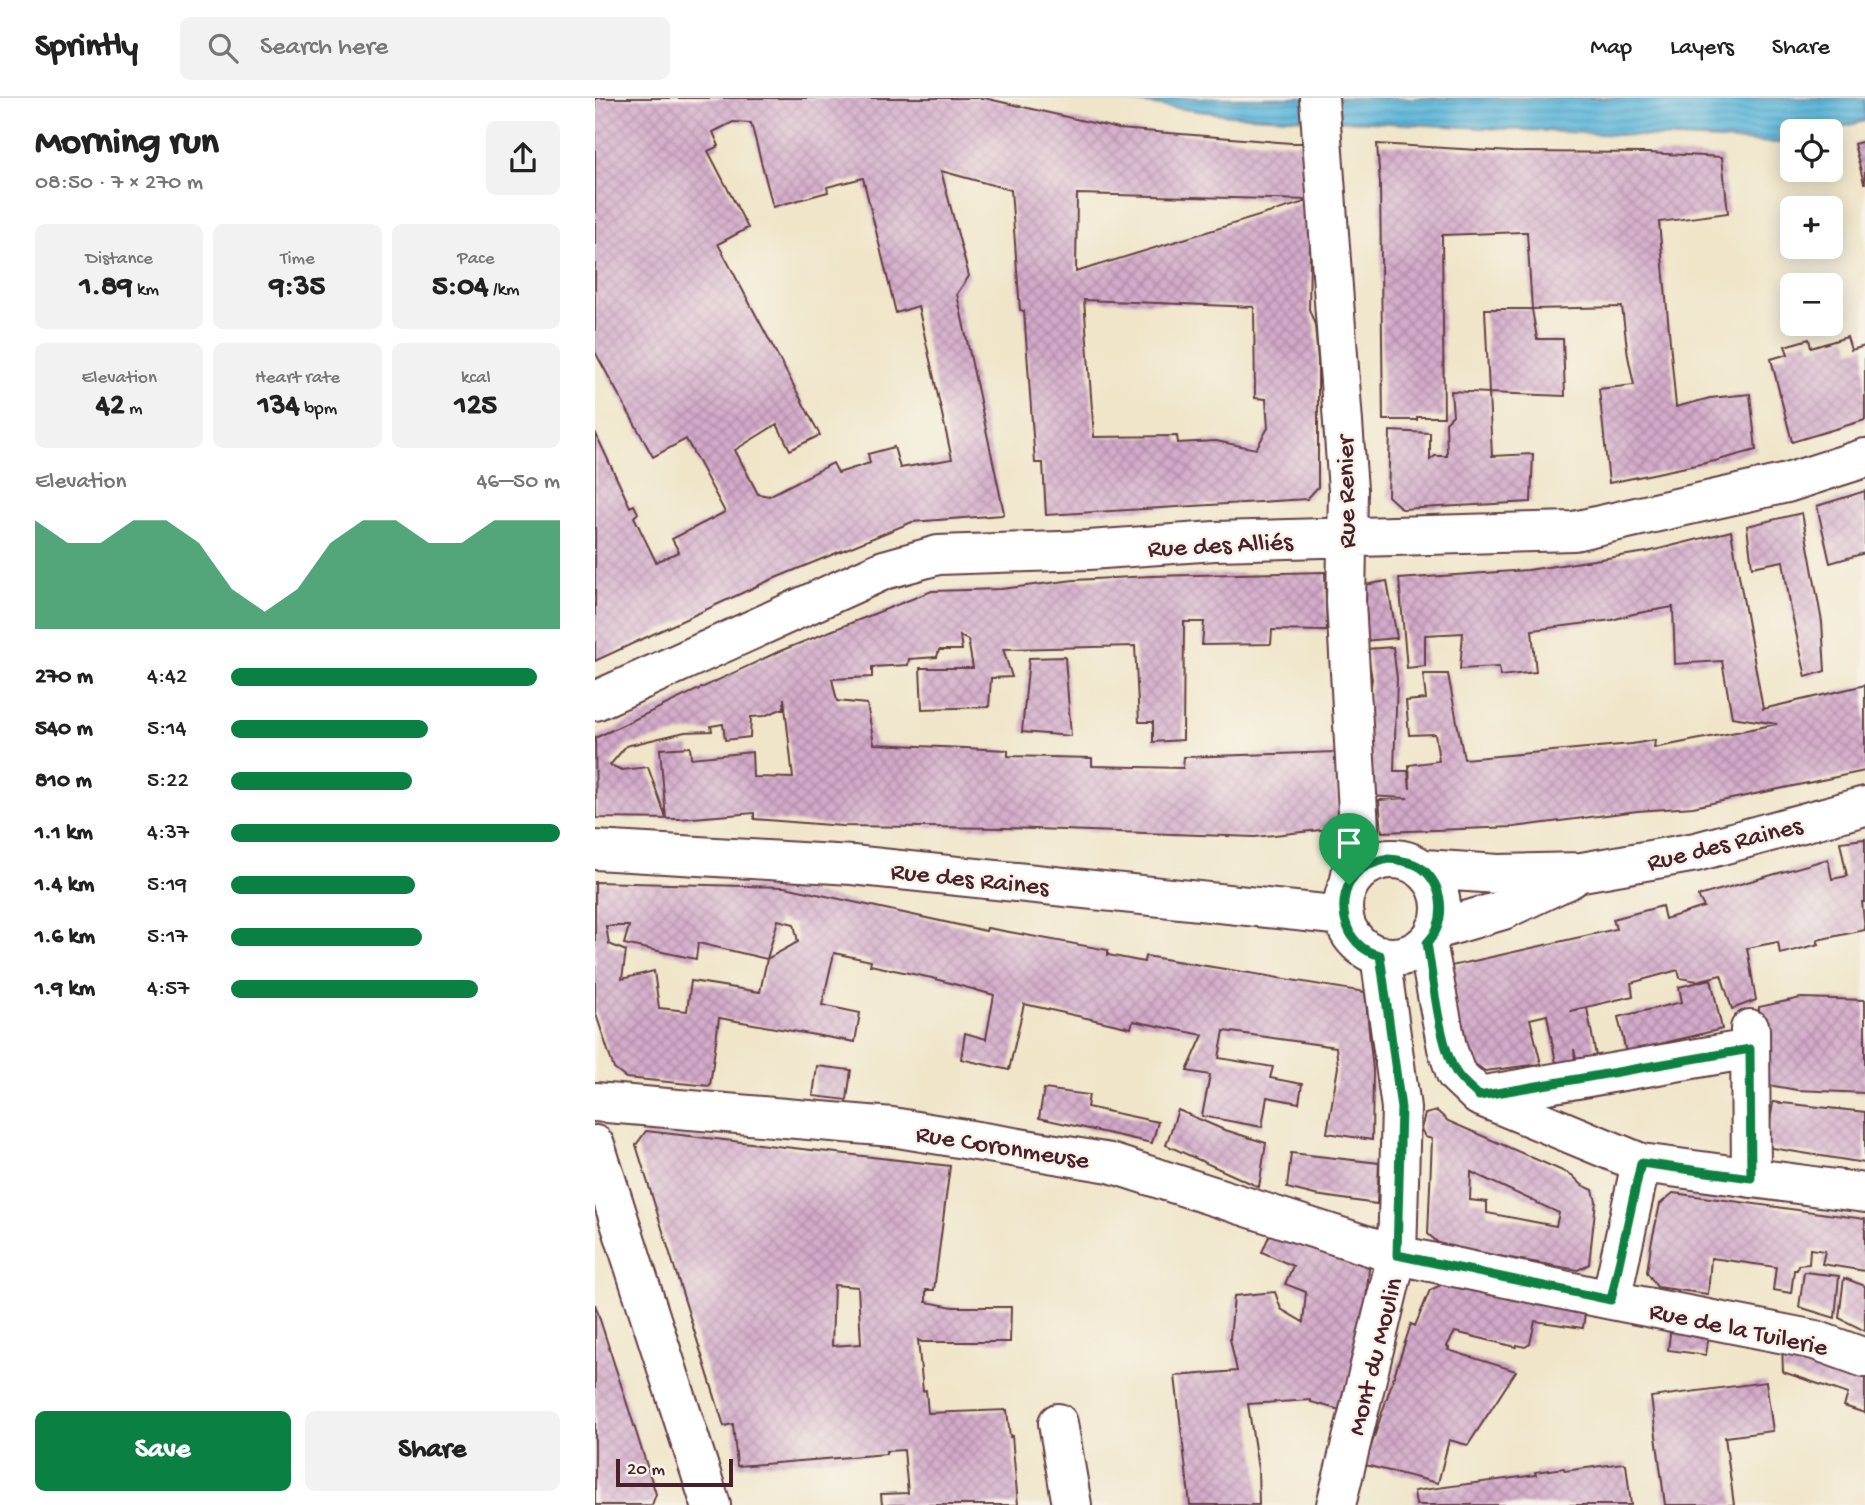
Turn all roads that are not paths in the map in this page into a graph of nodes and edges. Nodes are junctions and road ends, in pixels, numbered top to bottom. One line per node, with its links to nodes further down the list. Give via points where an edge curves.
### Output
1 (1319, 98): 3 (street, Rue Renier, via 1348,490)
2 (1865, 458): 3 (street, Rue des Alliés, via 1787,483 1574,531)
3 (1345, 538): 4 (street, Rue des Alliés, via 938,555 884,570); 9 (street, Rue Renier, via 1359,830)
4 (595, 701)
5 (1865, 806): 8 (street, Rue des Raines, via 1696,852)
6 (595, 850): 9 (street, Rue des Raines)
7 (1424, 869): 8 (street, Rue des Raines, via 1498,874); 9 (street, via 1405,861 1373,863 1359,872); 10 (street, via 1439,892 1441,909)
8 (1582, 872): 10 (street, Rue des Raines, via 1503,910)
9 (1346, 901): 11 (street, via 1349,932 1359,944)
10 (1431, 936): 11 (street, via 1404,956); 12 (street, via 1447,1048 1456,1074)
11 (1380, 955): 18 (street, Mont du Moulin, via 1401,1108)
12 (1479, 1096): 15 (street); 16 (street, via 1750,1039)
13 (595, 1102): 18 (street, Rue Coronmeuse, via 892,1127 1110,1163)
14 (595, 1145): 22 (street)
15 (1641, 1163): 16 (street); 19 (street)
16 (1751, 1178): 17 (street)
17 (1865, 1193)
18 (1397, 1255): 19 (street, Rue de la Tuilerie); 24 (street, Mont du Moulin)
19 (1611, 1300): 20 (street, Rue de la Tuilerie, via 1815,1340)
20 (1865, 1358)
21 (1058, 1423): 23 (street)
22 (711, 1505)
23 (1072, 1505)
24 (1336, 1505)

